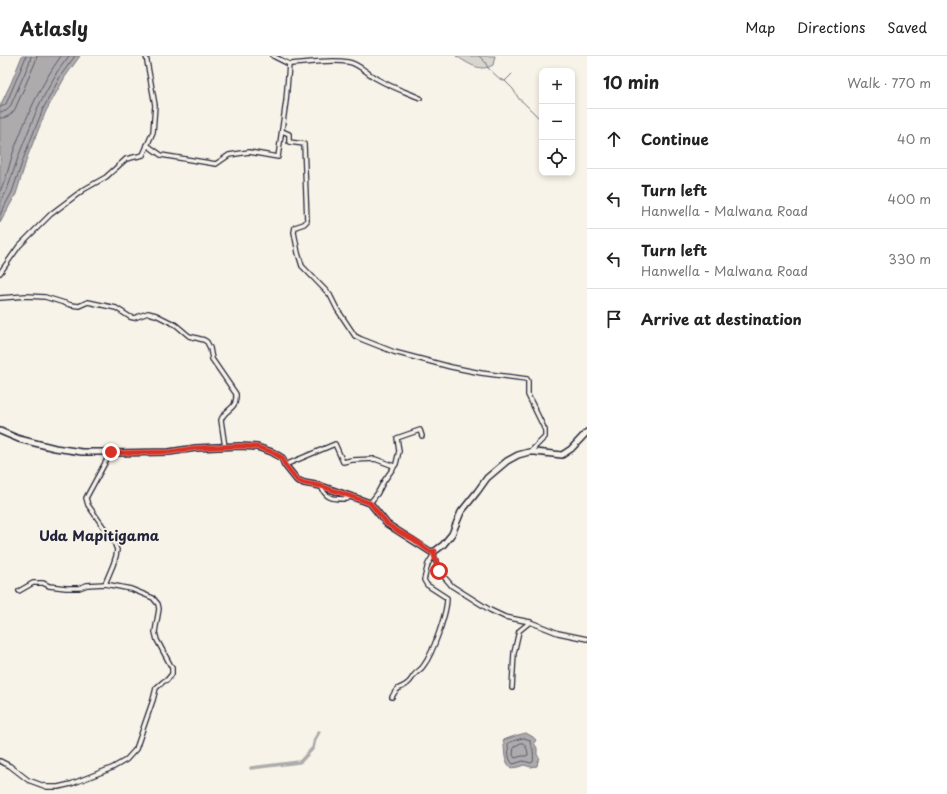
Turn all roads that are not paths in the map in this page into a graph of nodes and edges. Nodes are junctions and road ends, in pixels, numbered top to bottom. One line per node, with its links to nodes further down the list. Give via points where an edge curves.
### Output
1 (146, 56): 6 (street, via 155,105 153,132)
2 (273, 56): 3 (street)
3 (289, 64): 4 (street, via 348,62 377,80); 5 (street)
4 (420, 98)
5 (282, 131): 6 (street, via 278,157 249,152 229,156 216,164 161,155); 14 (street, via 289,134 289,142 304,144 307,221 295,227 294,232 302,266 330,295 355,336 394,352 451,367 527,379 528,395 545,430 545,437)
6 (147, 145): 7 (street, via 143,154 126,159 106,177 83,190 51,214 19,246)
7 (0, 273)
8 (0, 298): 12 (street, via 45,297 79,306 88,302 116,308 134,318 148,313 176,325 189,336 204,340 210,348 217,368 237,399 235,406 221,420)
9 (0, 431): 13 (street, via 19,439 55,448 82,452)
10 (587, 432): 14 (street, via 562,456)
11 (422, 436): 16 (street, via 420,430 397,438 399,452)
12 (225, 447): 13 (street, via 169,452); 15 (street, via 257,447 282,458)
13 (111, 452): 19 (street, via 86,498 117,550)
14 (529, 452): 18 (street, via 507,461 487,478 461,512 452,534 443,546)
15 (285, 465): 16 (street, via 335,444 343,462 375,459); 17 (street, via 297,480)
16 (394, 466): 17 (street)
17 (370, 503): 18 (street, via 387,524 431,552)
18 (435, 551): 21 (street, via 439,571 452,586 505,617); 24 (street, via 424,580 427,585 447,598 441,626 424,667 408,683 395,689)
19 (104, 584): 20 (street, via 66,588 34,583); 25 (street, via 131,588 153,598 158,604 155,632 172,668 172,674 156,688 136,749 126,760 112,768 58,787 47,787 28,780)
20 (19, 591)
21 (530, 622): 22 (street, via 558,633); 23 (street, via 519,631 514,653)
22 (587, 639)
23 (512, 688)
24 (392, 696)
25 (0, 761)

